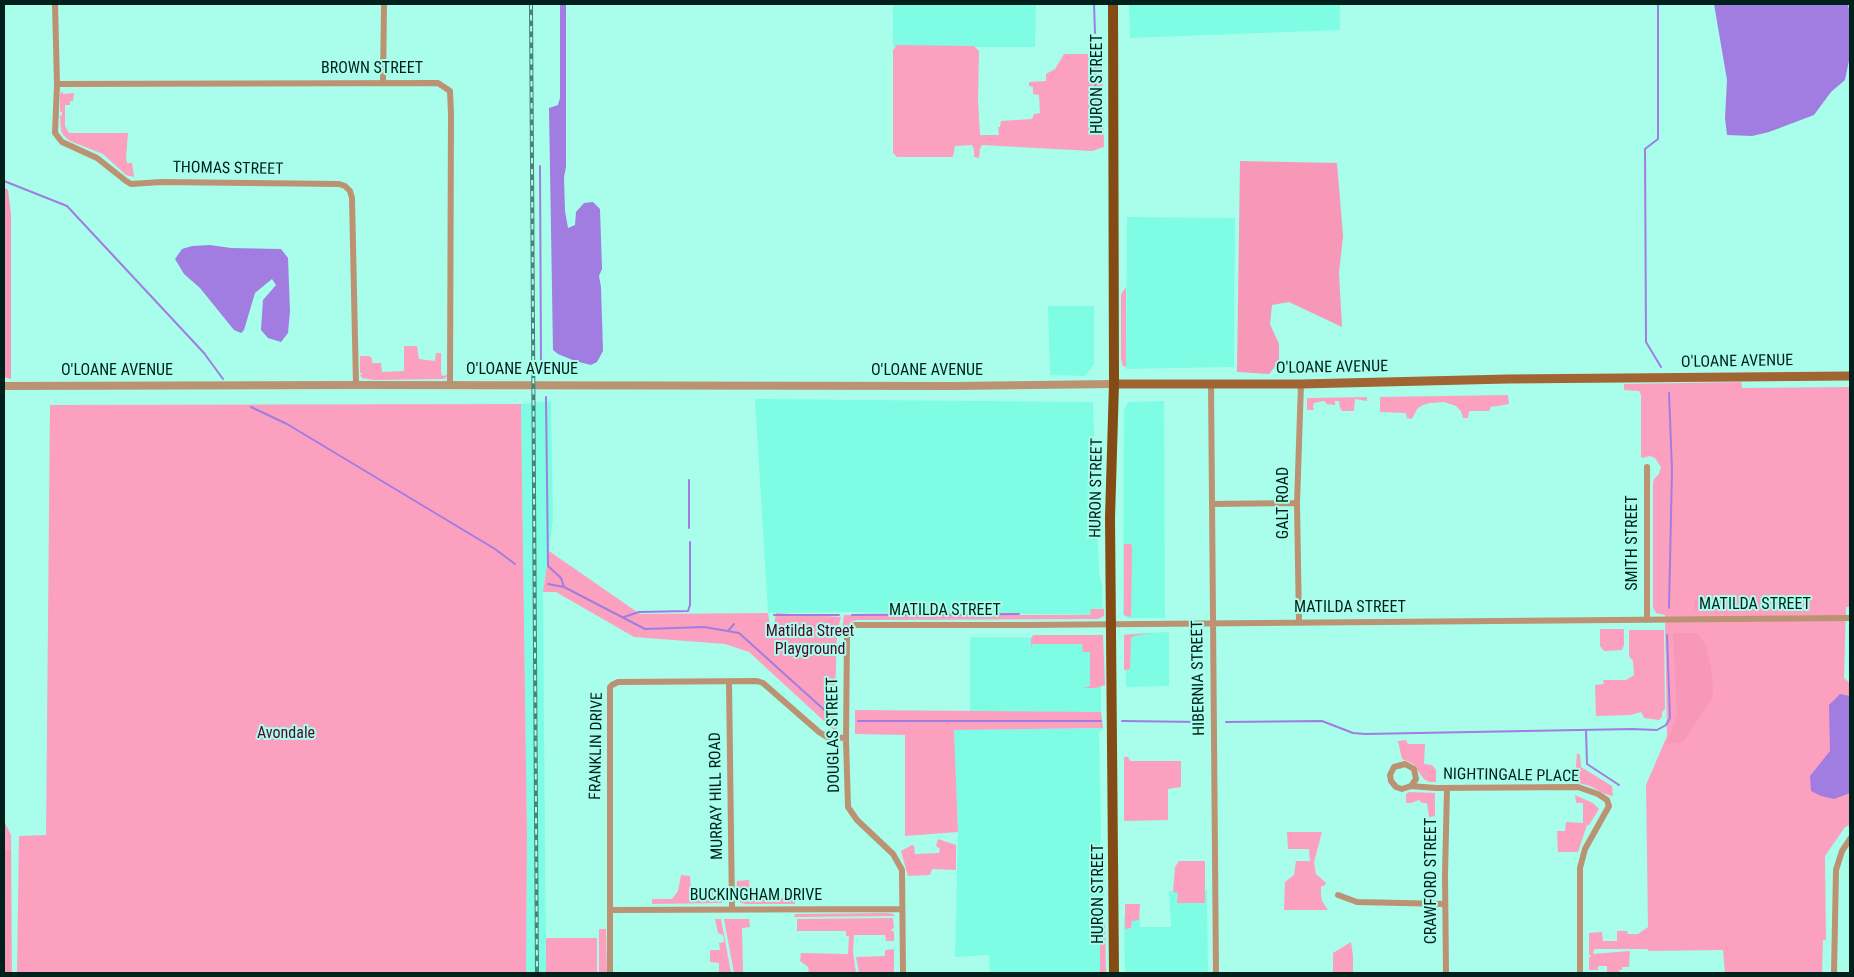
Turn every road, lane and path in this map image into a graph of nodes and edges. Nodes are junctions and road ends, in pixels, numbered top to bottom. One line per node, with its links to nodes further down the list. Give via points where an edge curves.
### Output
1 (55, 4): 5 (street, THOMAS STREET)
2 (384, 4): 4 (street)
3 (1112, 4): 8 (main road, HURON STREET)
4 (383, 83): 5 (street, BROWN STREET); 11 (street, BROWN STREET, via 438,82 450,91)
5 (57, 84): 10 (street, THOMAS STREET, via 55,133 66,144 97,158 131,184 338,184 348,188 352,198)
6 (1850, 376): 9 (main road, O'LOANE AVENUE)
7 (1211, 383): 8 (main road, O'LOANE AVENUE); 9 (main road, O'LOANE AVENUE); 14 (street, HIBERNIA STREET)
8 (1114, 384): 11 (street, O'LOANE AVENUE); 20 (main road, HURON STREET)
9 (1301, 384): 15 (street, GALT ROAD)
10 (356, 385): 11 (street, O'LOANE AVENUE); 12 (street, O'LOANE AVENUE)
11 (450, 385)
12 (4, 386)
13 (1647, 467): 17 (street, SMITH STREET)
14 (1212, 504): 15 (street); 18 (street, HIBERNIA STREET)
15 (1297, 504): 19 (street, GALT ROAD)
16 (1850, 618): 17 (street, MATILDA STREET)
17 (1647, 620): 19 (street, MATILDA STREET)
18 (1212, 623): 19 (street, MATILDA STREET); 20 (street, MATILDA STREET); 35 (street, HIBERNIA STREET)
19 (1299, 623)
20 (1111, 624): 21 (street, MATILDA STREET); 34 (main road, HURON STREET)
21 (850, 627): 23 (street, DOUGLAS STREET, via 846,634)
22 (729, 682): 23 (street, FRANKLIN DRIVE, via 763,683 827,738); 30 (street, FRANKLIN DRIVE, via 618,682 610,687); 31 (street, MURRAY HILL ROAD)
23 (846, 738): 29 (street, DOUGLAS STREET, via 848,807 851,814 900,864)
24 (1412, 786): 24 (street, via 1416,779 1414,769 1405,764 1394,767 1390,777 1394,785 1402,790); 25 (street, NIGHTINGALE PLACE)
25 (1447, 788): 28 (street, CRAWFORD STREET); 37 (street, NIGHTINGALE PLACE, via 1578,787 1607,800 1609,806 1584,849 1580,868)
26 (1850, 839): 38 (street, via 1836,870)
27 (1338, 895): 28 (street, via 1356,902)
28 (1445, 904): 36 (street, CRAWFORD STREET)
29 (902, 909): 31 (street, BUCKINGHAM DRIVE); 33 (street, DOUGLAS STREET)
30 (610, 910): 31 (street, BUCKINGHAM DRIVE); 32 (street, FRANKLIN DRIVE)
31 (732, 910)
32 (610, 973)
33 (903, 973)
34 (1114, 973)
35 (1216, 973)
36 (1446, 973)
37 (1580, 973)
38 (1834, 973)

